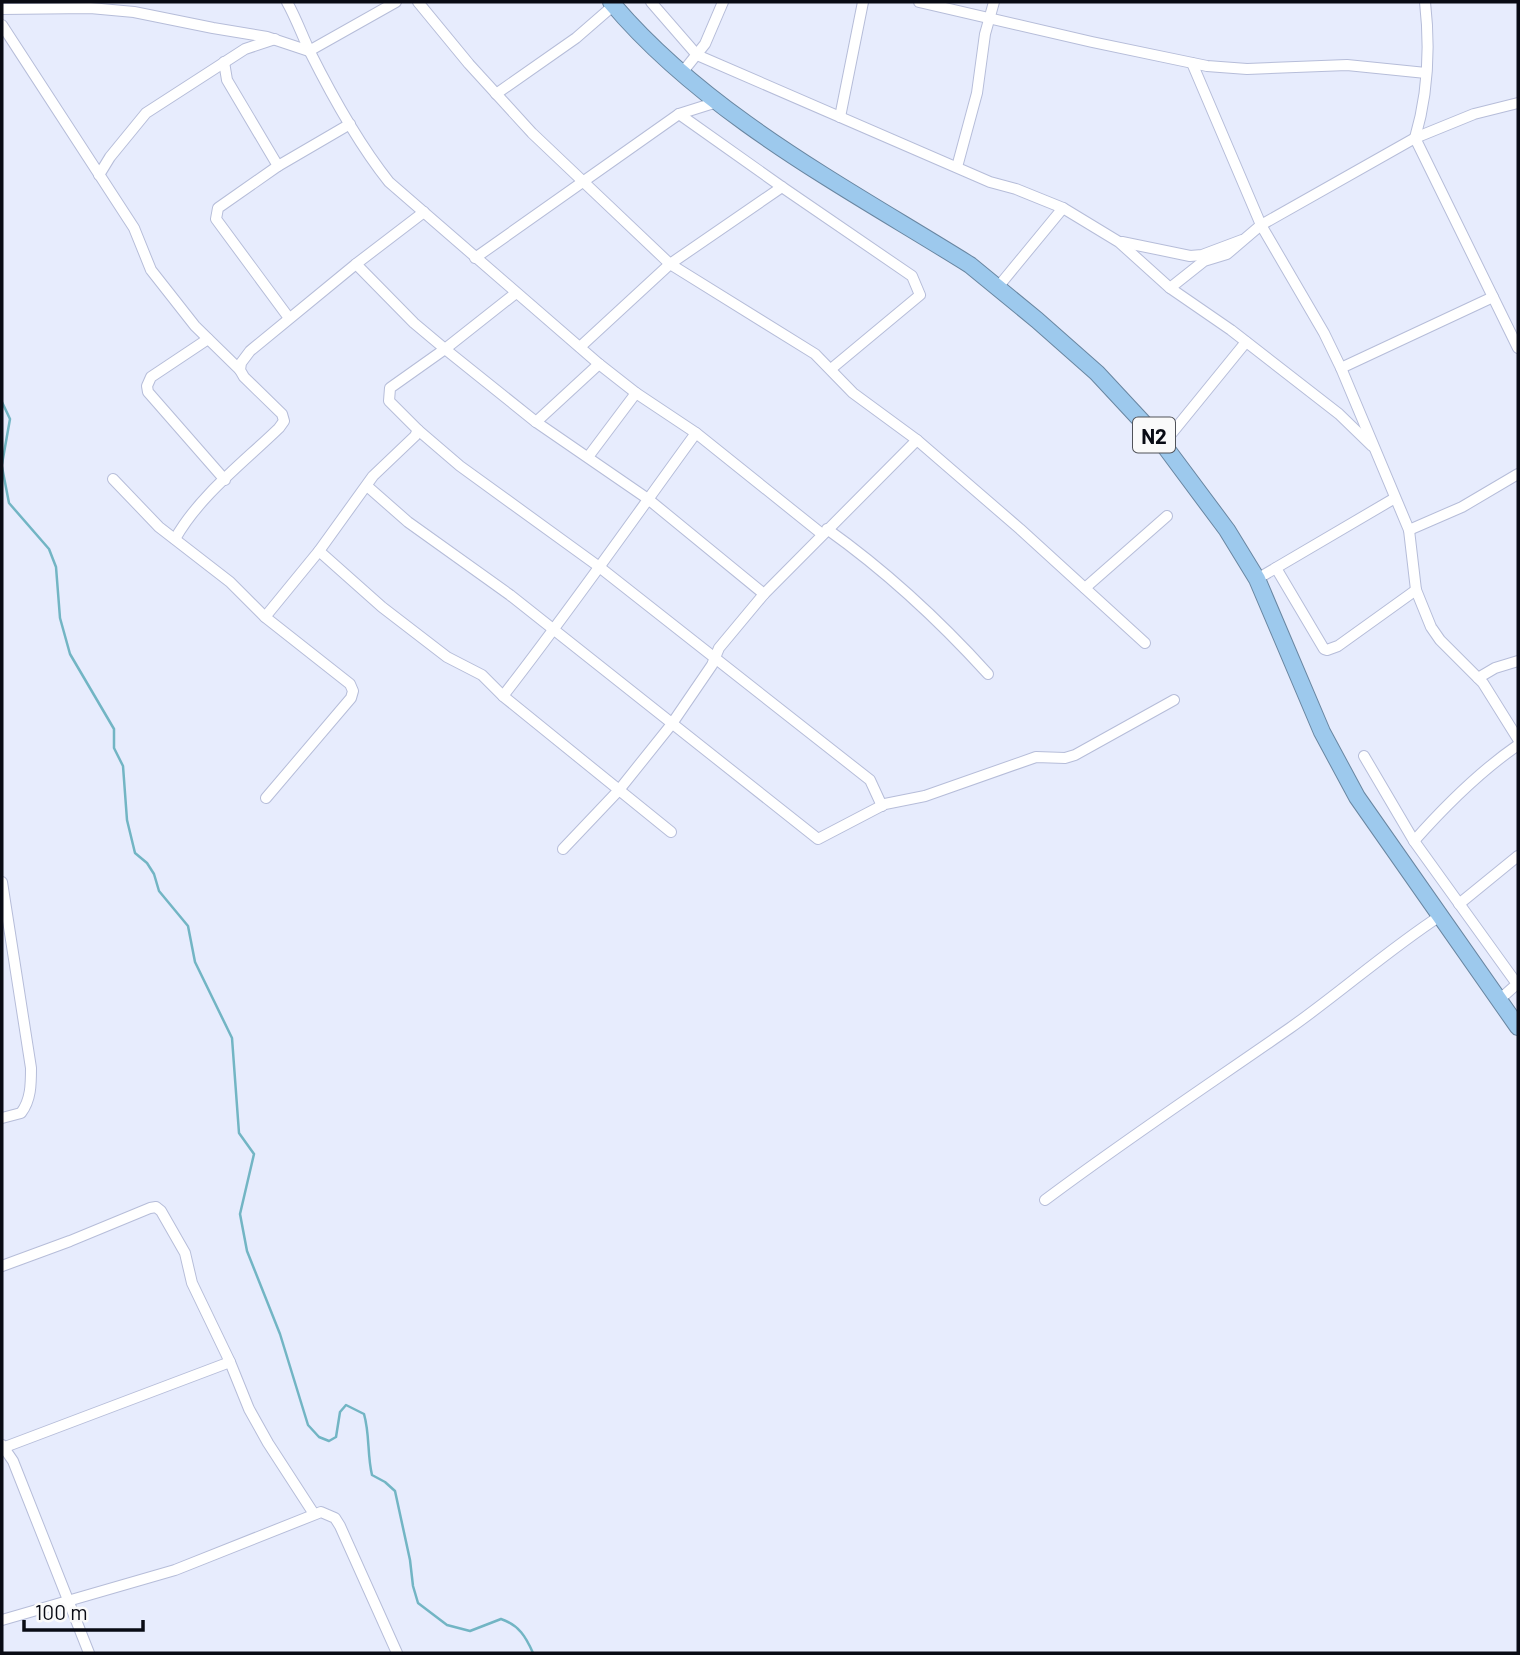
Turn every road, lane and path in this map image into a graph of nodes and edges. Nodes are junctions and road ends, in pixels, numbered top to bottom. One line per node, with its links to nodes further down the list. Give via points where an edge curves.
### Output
1 (287, 2): 15 (street)
2 (396, 2): 15 (street)
3 (418, 2): 21 (street)
4 (651, 2): 16 (street)
5 (723, 2): 16 (street)
6 (863, 2): 25 (street)
7 (919, 2): 12 (street)
8 (994, 2): 12 (street)
9 (1425, 2): 20 (street)
10 (613, 3): 19 (highway, N2); 21 (street, via 576,38)
11 (2, 9): 14 (street, via 134,12)
12 (989, 19): 18 (street); 29 (street, via 977,93)
13 (2, 25): 30 (street)
14 (275, 39): 15 (street); 17 (street)
15 (309, 51): 26 (street)
16 (697, 55): 19 (street); 25 (street)
17 (224, 62): 28 (street, via 227,80); 30 (street, via 146,113)
18 (1192, 63): 20 (street, via 1247,69 1347,65); 35 (street)
19 (681, 74): 22 (highway, N2)
20 (1426, 74): 27 (street)
21 (496, 94): 31 (street)
22 (717, 102): 24 (street); 41 (highway, N2)
23 (1518, 103): 27 (street, via 1474,114)
24 (679, 114): 31 (street); 32 (street)
25 (840, 117): 29 (street)
26 (350, 124): 28 (street); 34 (street, via 389,182)
27 (1415, 138): 35 (street); 44 (street)
28 (278, 166): 45 (street, via 215,214)
29 (957, 166): 33 (street)
30 (99, 175): 46 (street, via 134,228 151,270)
31 (584, 181): 37 (street); 40 (street)
32 (782, 187): 40 (street); 53 (street, via 912,276 920,295)
33 (1063, 208): 36 (street); 41 (street)
34 (424, 212): 37 (street); 39 (street)
35 (1261, 225): 38 (street, via 1244,239); 52 (street)
36 (1119, 242): 38 (street); 42 (street)
37 (475, 258): 43 (street)
38 (1203, 258): 42 (street)
39 (356, 264): 45 (street); 50 (street)
40 (670, 264): 48 (street); 53 (street, via 815,354)
41 (998, 287): 60 (highway, N2, via 1097,373)
42 (1170, 288): 47 (street)
43 (516, 293): 48 (street); 50 (street)
44 (1493, 297): 49 (street); 52 (street)
45 (289, 318): 54 (street, via 250,351)
46 (208, 340): 54 (street); 65 (street, via 151,377 147,386 148,393)
47 (1245, 342): 60 (street); 61 (street, via 1339,414)
48 (580, 346): 51 (street)
49 (1518, 348)
50 (445, 349): 56 (street); 57 (street, via 390,388 389,401)
51 (599, 364): 55 (street); 56 (street)
52 (1341, 368): 61 (street)
53 (831, 369): 59 (street, via 853,393)
54 (240, 370): 65 (street, via 284,421)
55 (636, 393): 58 (street); 62 (street)
56 (536, 422): 62 (street)
57 (418, 430): 66 (street); 74 (street)
58 (696, 433): 68 (street); 71 (street)
59 (917, 440): 71 (street); 77 (street)
60 (1163, 444): 76 (highway, N2)
61 (1372, 446): 67 (street)
62 (588, 457): 68 (street)
63 (1518, 474): 70 (street, via 1462,507)
64 (113, 479): 72 (street)
65 (225, 480): 72 (street)
66 (367, 485): 73 (street); 81 (street, via 416,528)
67 (1395, 498): 70 (street); 75 (street)
68 (648, 499): 74 (street); 79 (street)
69 (1167, 516): 77 (street)
70 (1409, 530): 78 (street)
71 (824, 531): 79 (street); 85 (street, via 857,550 900,586)
72 (175, 539): 80 (street, via 230,582)
73 (319, 551): 80 (street); 87 (street, via 383,607 447,657 482,675)
74 (598, 566): 81 (street); 83 (street)
75 (1276, 568): 76 (street); 78 (street, via 1328,650)
76 (1257, 579): 102 (highway, N2, via 1322,732 1357,797)
77 (1085, 588): 82 (street)
78 (1416, 590): 86 (street, via 1440,640)
79 (764, 594): 83 (street)
80 (265, 617): 94 (street, via 353,691)
81 (553, 631): 87 (street); 89 (street)
82 (1145, 643)
83 (714, 659): 89 (street); 95 (street, via 870,780)
84 (1518, 661): 86 (street)
85 (988, 674)
86 (1478, 678): 90 (street)
87 (503, 696): 93 (street)
88 (1174, 700): 95 (street, via 1075,755 1036,757 925,796)
89 (671, 725): 93 (street); 95 (street, via 818,839)
90 (1518, 739)
91 (1518, 745): 97 (street, via 1457,795)
92 (1364, 756): 97 (street)
93 (620, 790): 96 (street); 98 (street)
94 (266, 798)
95 (882, 806)
96 (671, 832)
97 (1414, 841): 101 (street)
98 (562, 849)
99 (1518, 856): 101 (street)
100 (2, 882): 106 (street, via 31,1068 25,1108 21,1114)
101 (1459, 904): 103 (street)
102 (1440, 916): 104 (highway, N2); 107 (street)
103 (1518, 984): 104 (street)
104 (1499, 1000): 105 (highway, N2)
105 (1518, 1027)
106 (2, 1118)
107 (1045, 1200)
108 (2, 1266): 109 (street, via 156,1207 185,1253 192,1283)
109 (230, 1362): 110 (street); 111 (street, via 268,1443)
110 (4, 1446): 112 (street)
111 (314, 1514): 112 (street, via 175,1570); 115 (street, via 330,1515 340,1526)
112 (70, 1602): 113 (street); 114 (street)
113 (2, 1620)
114 (89, 1653)
115 (397, 1653)

